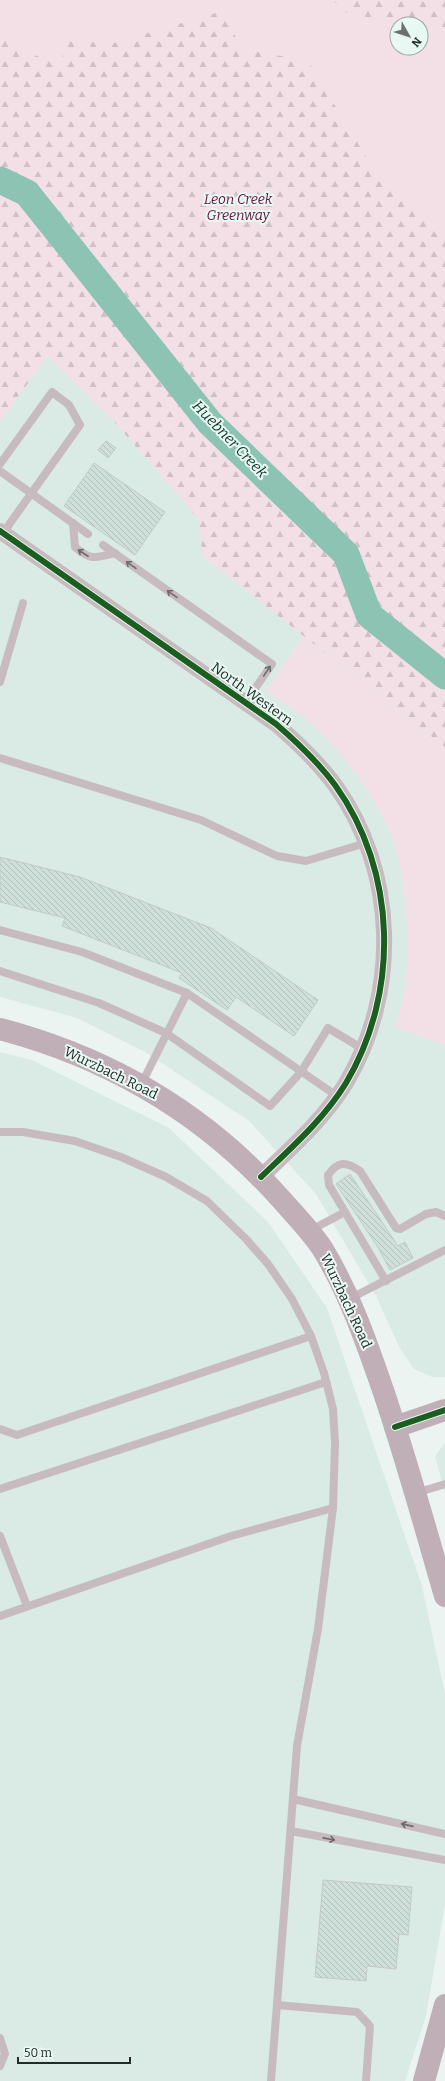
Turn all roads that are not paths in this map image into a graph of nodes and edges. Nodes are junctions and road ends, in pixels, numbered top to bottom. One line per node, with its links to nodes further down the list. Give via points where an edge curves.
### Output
1 (0, 464): 3 (lane, via 52,392 69,405 80,425)
2 (0, 471): 3 (lane)
3 (31, 494): 4 (lane); 5 (lane)
4 (72, 523): 6 (lane); 8 (lane, one-way to 4, via 94,559 83,554 75,547)
5 (2, 532): 11 (street, North Western)
6 (88, 534)
7 (103, 545): 8 (lane)
8 (114, 553): 11 (lane, one-way to 8, via 272,664)
9 (23, 604): 10 (lane)
10 (0, 682)
11 (245, 703): 13 (street, North Western, via 281,729 318,763 350,810)
12 (0, 758): 13 (lane, via 202,820 277,856 306,861)
13 (366, 843): 19 (street, North Western, via 379,890 384,918 385,947 378,1003)
14 (0, 930): 16 (lane, via 82,952)
15 (0, 971): 18 (lane, via 99,1003)
16 (186, 994): 18 (lane); 20 (lane)
17 (0, 1029): 21 (main road, Wurzbach Road, via 74,1052)
18 (166, 1033): 20 (lane, via 270,1106); 21 (lane)
19 (363, 1049): 20 (lane, via 328,1028); 22 (street, North Western)
20 (301, 1072): 22 (lane)
21 (140, 1086): 24 (main road, Wurzbach Road, via 174,1105 239,1156)
22 (337, 1096): 24 (street, North Western, via 312,1128)
23 (0, 1132): 31 (lane, via 23,1132 75,1141 121,1157 166,1177 207,1201 236,1227 268,1264 292,1299)
24 (261, 1177): 27 (main road, Wurzbach Road)
25 (345, 1212): 26 (lane, via 329,1185 328,1175 334,1166 342,1164 352,1165 360,1172 396,1228 426,1214 436,1212); 27 (lane); 29 (lane)
26 (445, 1216)
27 (308, 1231): 30 (main road, Wurzbach Road, via 321,1247)
28 (445, 1250): 29 (lane)
29 (386, 1281): 30 (lane)
30 (349, 1300): 34 (main road, Wurzbach Road, via 366,1340)
31 (311, 1336): 32 (lane); 35 (lane, via 17,1435)
32 (326, 1382): 37 (lane); 39 (lane, via 333,1409 335,1443)
33 (445, 1410): 34 (main road)
34 (395, 1427): 38 (main road, Wurzbach Road)
35 (0, 1429)
36 (445, 1484): 38 (lane)
37 (0, 1489)
38 (415, 1494): 41 (main road, Wurzbach Road)
39 (333, 1508): 43 (lane, via 231,1536); 45 (lane, via 318,1629 297,1746)
40 (0, 1536): 43 (lane)
41 (441, 1566): 42 (main road, Wurzbach Road)
42 (445, 1596)
43 (27, 1606): 44 (lane)
44 (0, 1616)
45 (293, 1799): 46 (lane); 47 (lane, one-way to 45)
46 (291, 1831): 48 (lane, one-way to 48); 49 (lane)
47 (445, 1834)
48 (445, 1860)
49 (277, 2005): 54 (lane); 55 (lane, via 357,2012 370,2026)
50 (445, 2005): 52 (main road)
51 (0, 2038): 53 (lane, via 5,2054)
52 (441, 2038): 56 (main road)
53 (0, 2066)
54 (271, 2081)
55 (366, 2081)
56 (424, 2081)

